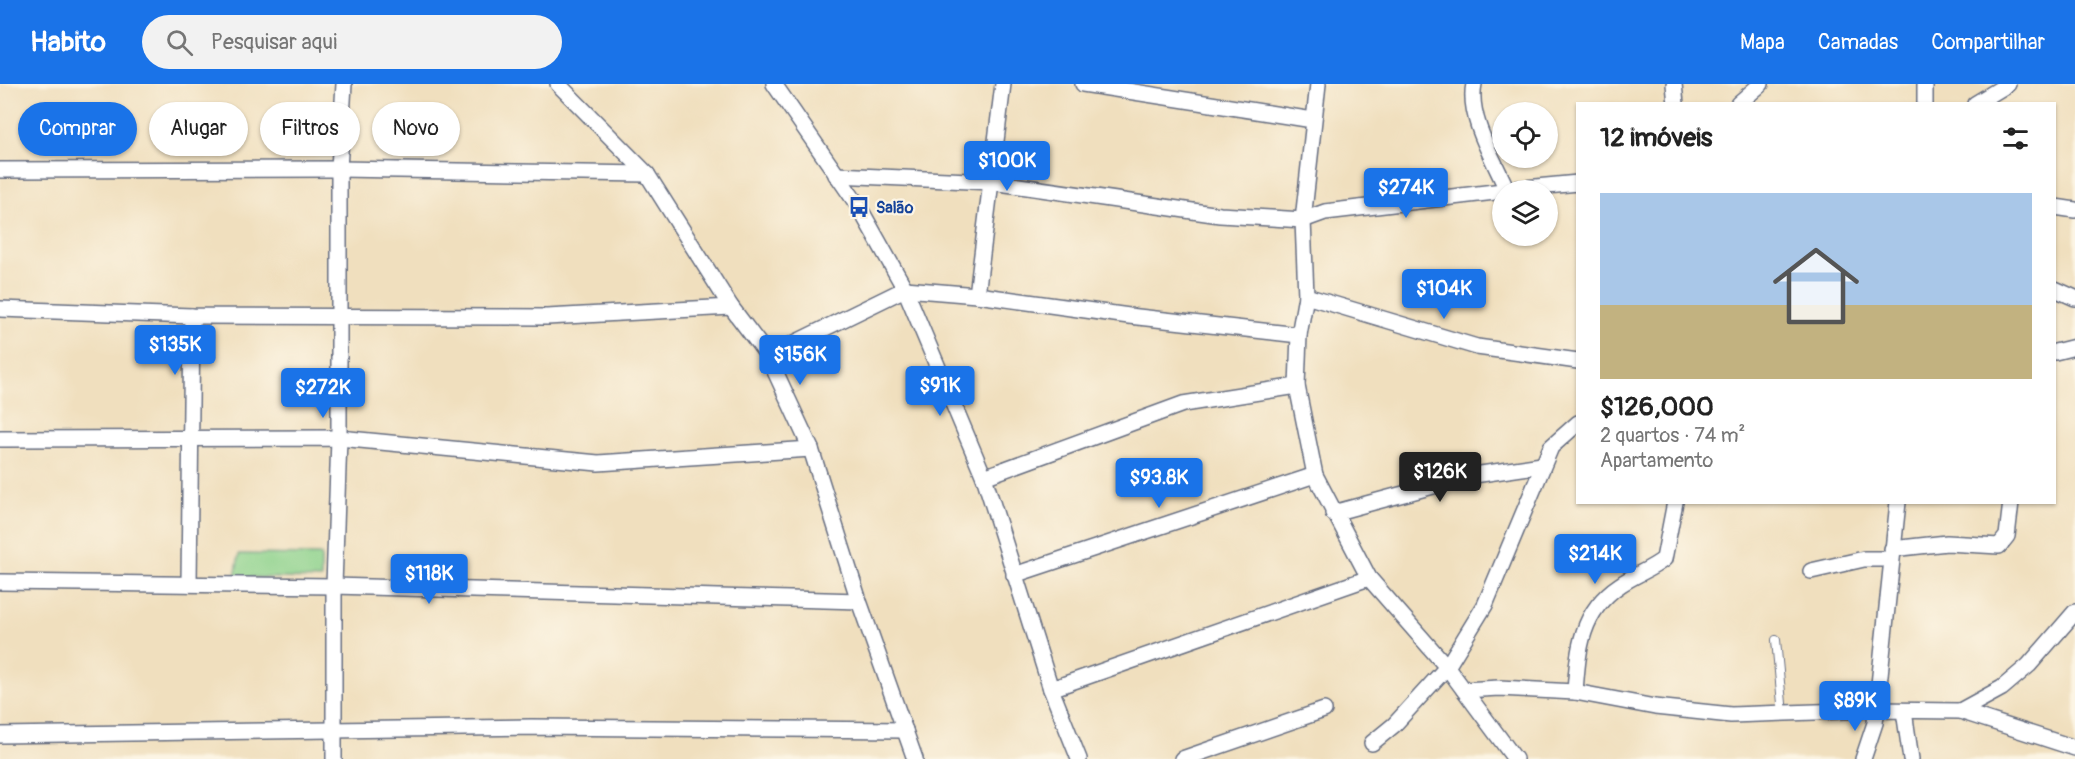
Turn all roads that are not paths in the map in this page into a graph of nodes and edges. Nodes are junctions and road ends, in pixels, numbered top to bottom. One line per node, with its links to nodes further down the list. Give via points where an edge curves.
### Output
1 (344, 84): 17 (street)
2 (558, 84): 19 (street)
3 (774, 84): 20 (street)
4 (1003, 84): 22 (street)
5 (1083, 84): 16 (street)
6 (1318, 84): 16 (street)
7 (1474, 84): 21 (street, via 1478,122)
8 (1674, 84): 12 (street)
9 (1761, 84): 13 (street)
10 (1925, 84): 14 (street)
11 (2008, 84): 15 (street)
12 (1676, 102)
13 (1740, 102)
14 (1925, 102)
15 (1978, 102)
16 (1313, 120): 28 (street)
17 (339, 169): 18 (street); 19 (street); 36 (street)
18 (0, 170)
19 (647, 174): 34 (street)
20 (836, 175): 22 (street); 29 (street, via 859,207)
21 (1501, 180)
22 (992, 182): 28 (street, via 1220,214); 31 (street)
23 (1576, 183): 24 (street)
24 (1558, 185)
25 (1492, 192): 28 (street, via 1324,212)
26 (2056, 207): 27 (street)
27 (2075, 210)
28 (1303, 220): 32 (street)
29 (905, 289): 31 (street); 41 (street); 51 (street)
30 (2056, 289): 33 (street)
31 (977, 295): 38 (street)
32 (1306, 296): 38 (street); 42 (street, via 1477,347)
33 (2075, 298)
34 (731, 307): 36 (street, via 547,317); 41 (street)
35 (0, 309): 37 (street)
36 (340, 315): 37 (street); 46 (street)
37 (192, 316): 45 (street)
38 (1299, 334): 43 (street)
39 (2075, 347): 40 (street)
40 (2056, 352)
41 (768, 356): 48 (street)
42 (1576, 361)
43 (1298, 386): 50 (street); 51 (street, via 1183,404)
44 (1576, 425): 49 (street, via 1551,447)
45 (191, 437): 46 (street); 47 (street); 61 (street)
46 (339, 438): 48 (street, via 598,463); 62 (street)
47 (0, 439)
48 (811, 449): 63 (street)
49 (1542, 465): 55 (street, via 1474,475); 66 (street, via 1485,605)
50 (1315, 475): 55 (street); 58 (street)
51 (984, 477): 58 (street)
52 (1675, 504): 69 (street, via 1664,559 1619,585 1596,608 1583,631 1578,646)
53 (1898, 504): 56 (street)
54 (2011, 504): 56 (street, via 2007,536 1999,546 1947,543)
55 (1333, 513): 59 (street)
56 (1892, 554): 57 (street); 71 (street)
57 (1811, 571)
58 (1014, 575): 67 (street)
59 (1369, 578): 66 (street); 67 (street)
60 (0, 582): 61 (street)
61 (189, 584): 62 (street)
62 (334, 586): 63 (street); 76 (street)
63 (859, 601): 75 (street)
64 (2075, 612): 73 (street, via 2029,665 2002,688)
65 (1776, 640): 74 (lane)
66 (1447, 667): 68 (street); 78 (street, via 1394,725)
67 (1051, 689): 82 (street)
68 (1464, 690): 69 (street); 84 (street)
69 (1575, 692): 74 (street, via 1731,715)
70 (1324, 710): 83 (street)
71 (1875, 710): 72 (street); 74 (street); 85 (street, via 1875,723)
72 (1904, 711): 73 (street); 86 (street)
73 (1960, 711): 79 (street)
74 (1784, 714)
75 (905, 730): 76 (street, via 531,727); 81 (street)
76 (335, 731): 77 (street); 80 (street)
77 (0, 735)
78 (1372, 743)
79 (2075, 748)
80 (334, 759)
81 (915, 759)
82 (1079, 759)
83 (1182, 759)
84 (1515, 759)
85 (1863, 759)
86 (1911, 759)

